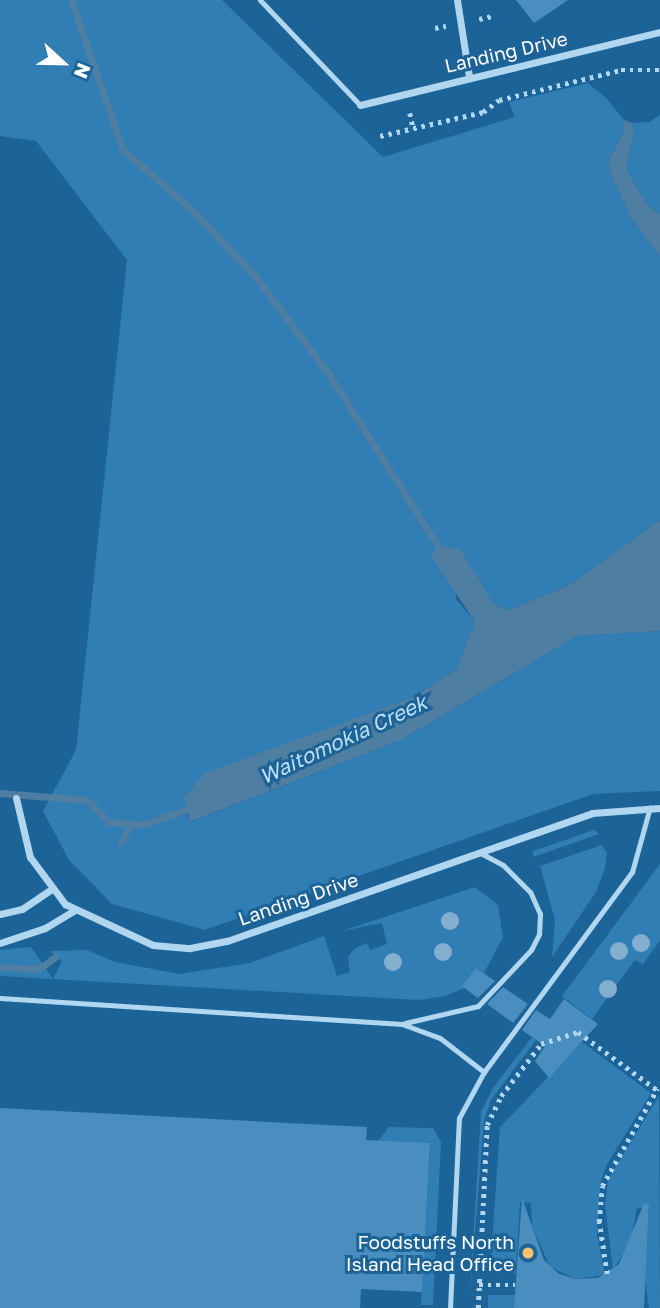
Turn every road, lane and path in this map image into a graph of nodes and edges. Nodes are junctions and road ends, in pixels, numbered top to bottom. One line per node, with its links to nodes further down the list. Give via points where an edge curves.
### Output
1 (260, 0): 10 (lane)
2 (457, 0): 9 (street)
3 (492, 16): 4 (path)
4 (479, 19)
5 (450, 25): 6 (path)
6 (435, 28)
7 (660, 32): 9 (street, Landing Drive)
8 (660, 70): 12 (path, via 621,70 499,100 483,112)
9 (469, 77): 10 (street, Landing Drive)
10 (360, 105)
11 (410, 113): 12 (path)
12 (413, 127): 13 (path)
13 (380, 136)
14 (16, 797): 18 (street, Landing Drive, via 30,857)
15 (650, 807): 16 (street, Landing Drive); 17 (street, Landing Drive, via 593,813); 24 (lane, via 632,872)
16 (660, 808)
17 (479, 852): 19 (street, Landing Drive, via 227,940 190,948 153,945); 23 (lane, via 503,865 530,892 540,914 539,934 531,950 478,1006)
18 (50, 890): 19 (street, Landing Drive); 20 (street, via 22,909)
19 (73, 911): 21 (street, via 45,928)
20 (0, 914)
21 (0, 943)
22 (0, 998): 23 (lane)
23 (402, 1024): 24 (lane, via 440,1038)
24 (484, 1072): 29 (lane, via 459,1118)
25 (658, 1091): 26 (path, via 601,1186 599,1222); 27 (path, via 578,1032 541,1044 501,1096 487,1125)
26 (607, 1274)
27 (479, 1285): 28 (path); 30 (path)
28 (515, 1285)
29 (450, 1308)
30 (478, 1308)

